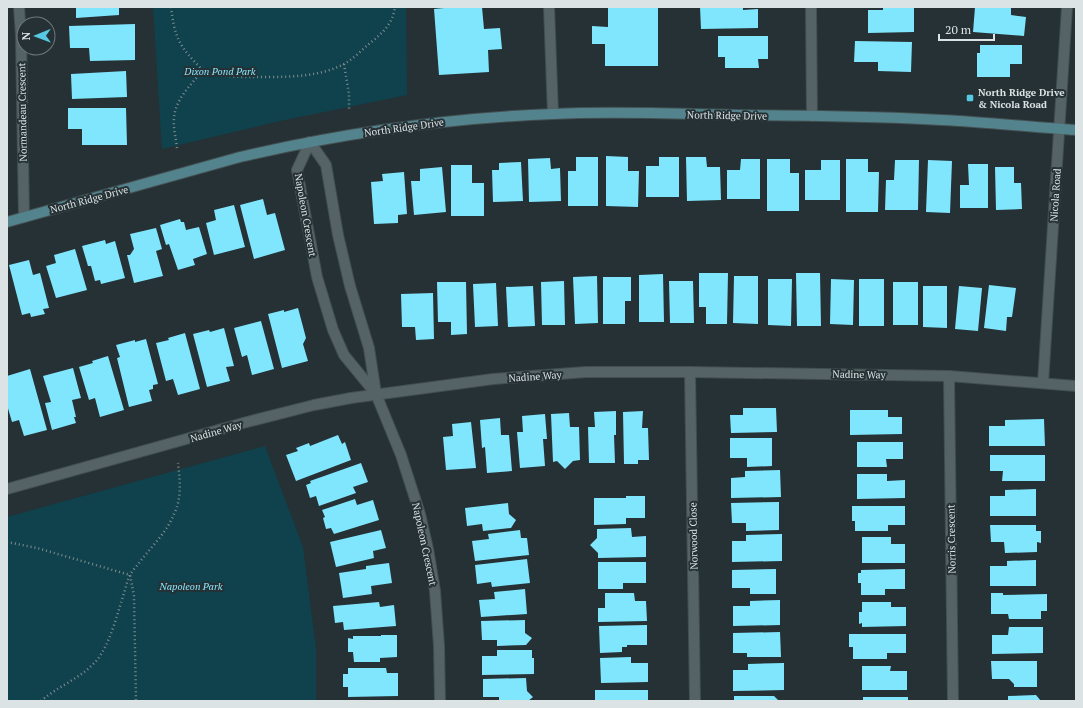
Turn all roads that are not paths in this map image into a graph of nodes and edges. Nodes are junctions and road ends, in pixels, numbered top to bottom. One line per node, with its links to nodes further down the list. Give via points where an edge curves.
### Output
1 (19, 7): 10 (street, Normandeau Crescent)
2 (549, 7): 5 (street)
3 (811, 7): 6 (street)
4 (1067, 7): 7 (street, Nicola Road)
5 (553, 114): 6 (street, North Ridge Drive); 9 (street, North Ridge Drive, via 426,123)
6 (812, 116): 7 (street, North Ridge Drive, via 941,120)
7 (1060, 129): 8 (street, North Ridge Drive); 14 (street, Nicola Road)
8 (1076, 130)
9 (310, 142): 10 (street, North Ridge Drive, via 240,157); 16 (street, Napoleon Crescent, via 326,165 338,236 369,348); 16 (street, Napoleon Crescent, via 297,170 317,276 333,330 344,354)
10 (24, 217): 11 (street, North Ridge Drive)
11 (7, 222)
12 (690, 372): 13 (street, Nadine Way); 16 (street, Nadine Way, via 586,372 493,379); 19 (street, Norwood Close)
13 (949, 376): 14 (street, Nadine Way); 20 (street, Norris Crescent)
14 (1043, 383): 15 (street, Nadine Way)
15 (1076, 386)
16 (376, 394): 17 (street, Nadine Way, via 314,405 247,422); 18 (street, Napoleon Crescent, via 410,479 428,549 438,619)
17 (7, 489)
18 (440, 701)
19 (695, 701)
20 (953, 701)

